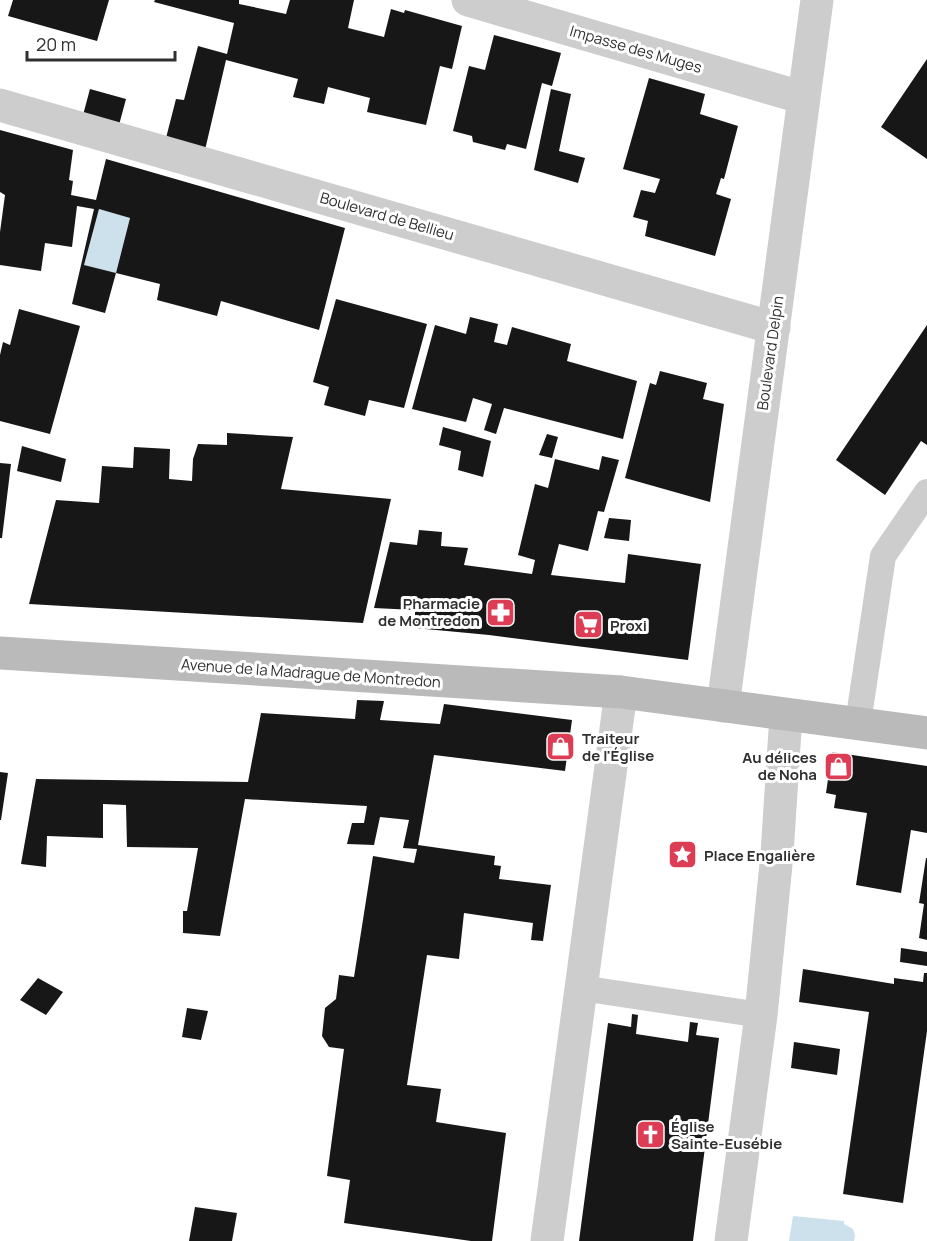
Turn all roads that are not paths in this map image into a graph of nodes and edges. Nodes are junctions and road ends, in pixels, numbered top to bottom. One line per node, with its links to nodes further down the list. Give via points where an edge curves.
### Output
1 (468, 0): 3 (street, Impasse des Muges)
2 (817, 0): 3 (street, Boulevard Delpin)
3 (804, 98): 5 (street, Boulevard Delpin)
4 (0, 105): 5 (street, Boulevard de Bellieu)
5 (774, 327): 9 (street, Boulevard Delpin)
6 (927, 492): 11 (lane, via 883,556)
7 (0, 653): 8 (street, Avenue de la Madrague de Montredon)
8 (621, 692): 9 (street); 13 (street)
9 (723, 706): 10 (street)
10 (786, 715): 11 (street); 14 (street)
11 (858, 723): 12 (street)
12 (927, 733)
13 (581, 988): 14 (lane); 15 (street)
14 (761, 1015): 16 (street)
15 (547, 1241)
16 (731, 1241)

